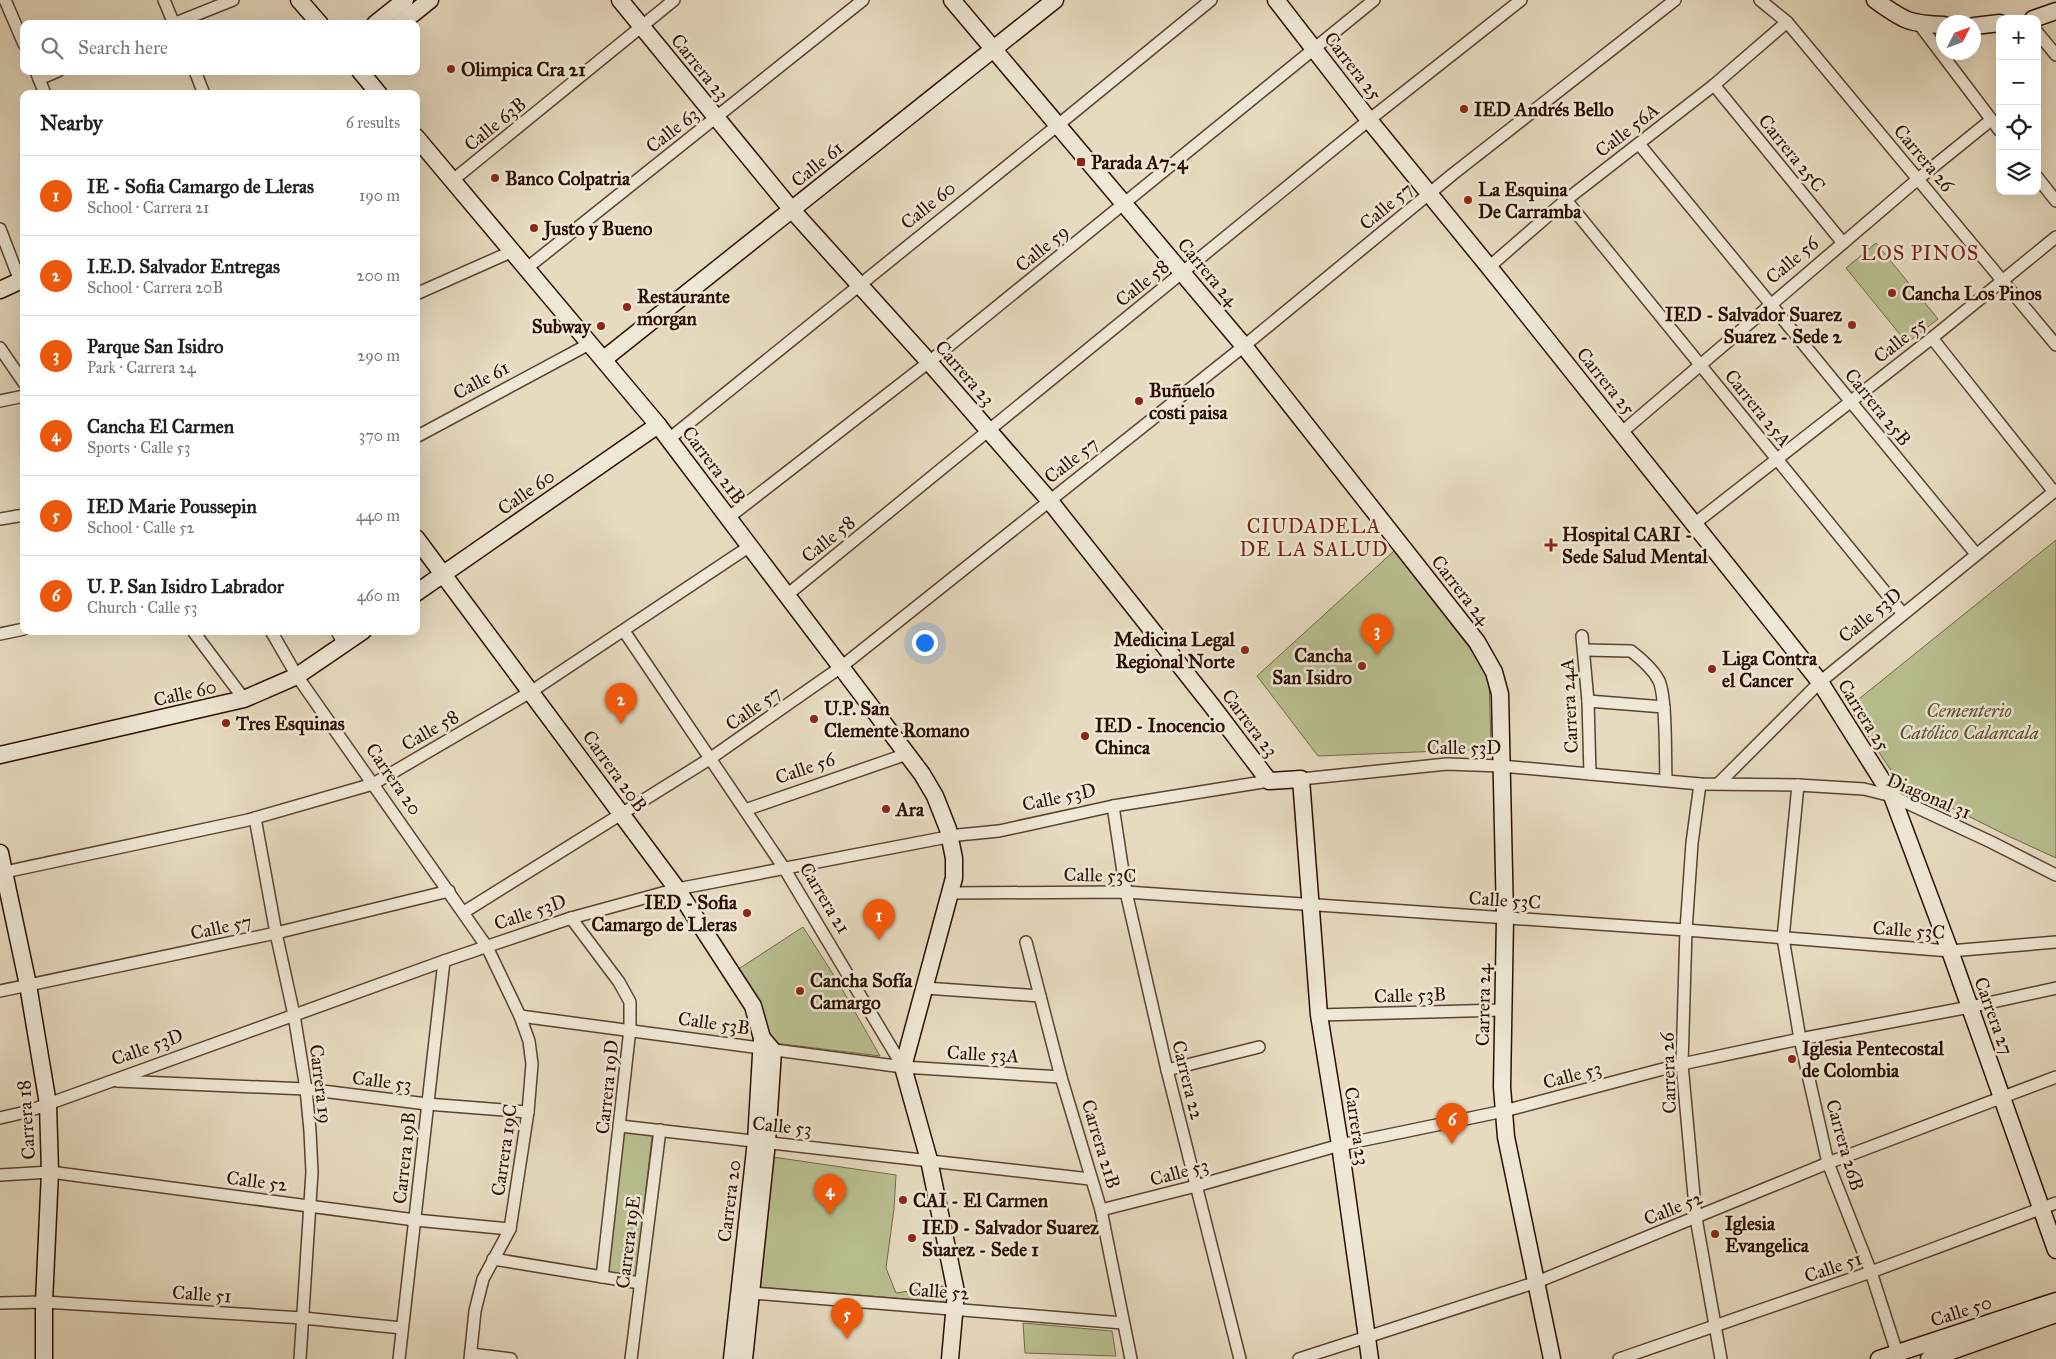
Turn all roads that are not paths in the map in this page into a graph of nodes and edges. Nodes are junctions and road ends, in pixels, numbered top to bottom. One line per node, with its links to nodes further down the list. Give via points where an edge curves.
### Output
1 (5, 0): 31 (street)
2 (164, 0): 21 (street)
3 (233, 0): 22 (street)
4 (299, 0): 23 (street)
5 (430, 0): 18 (street)
6 (620, 0): 30 (street, Carrera 23)
7 (674, 0): 30 (street, Calle 63B)
8 (863, 0): 43 (street, Calle 63)
9 (952, 0): 33 (street, Carrera 24)
10 (1055, 0): 33 (street, Calle 61)
11 (1211, 0): 46 (street, Calle 60)
12 (1276, 0): 34 (street, Carrera 25)
13 (1374, 0): 34 (street, Calle 59)
14 (1521, 0): 44 (street, Calle 58)
15 (1675, 0): 53 (street, Calle 57)
16 (1760, 0): 25 (street, Carrera 26)
17 (1875, 0): 26 (street)
18 (399, 11): 24 (street)
19 (2056, 11): 20 (street)
20 (2041, 16)
21 (172, 20)
22 (184, 20)
23 (316, 20)
24 (382, 20)
25 (1788, 22): 39 (street, Calle 56A); 50 (street, Carrera 26)
26 (1913, 23): 28 (street); 45 (street)
27 (1996, 23): 29 (street)
28 (1936, 24)
29 (1981, 25)
30 (642, 26): 43 (street, Carrera 23); 51 (street, Calle 63B)
31 (20, 35)
32 (2041, 37): 35 (street)
33 (994, 48): 46 (street, Carrera 24); 57 (street, Calle 61)
34 (1314, 49): 44 (street, Carrera 25); 56 (street, Calle 59)
35 (2056, 55)
36 (37, 75): 40 (street)
37 (197, 75): 41 (street)
38 (363, 75): 42 (street)
39 (1714, 85): 49 (street, Calle 56A); 60 (street, Carrera 25C)
40 (43, 90)
41 (202, 90)
42 (376, 90)
43 (715, 118): 57 (street, Carrera 23); 63 (street, Calle 63)
44 (1369, 120): 53 (street, Carrera 25); 64 (street, Calle 58)
45 (1991, 120): 47 (street); 50 (street, Calle 56)
46 (1058, 126): 56 (street, Carrera 24); 68 (street, Calle 60)
47 (1996, 126)
48 (420, 142): 51 (street, Carrera 21B)
49 (1639, 144): 54 (street, Calle 56A); 71 (street, Carrera 25B)
50 (1918, 179): 60 (street, Calle 56); 66 (street, Carrera 26)
51 (453, 180): 61 (street, Carrera 21B)
52 (2041, 182): 55 (street)
53 (1429, 193): 62 (street, Carrera 25); 75 (street, Calle 57)
54 (1566, 200): 62 (street, Calle 56A); 79 (street, Carrera 25A)
55 (2056, 201)
56 (1123, 204): 64 (street, Carrera 24); 78 (street, Calle 59)
57 (792, 210): 68 (street, Carrera 23); 77 (street, Calle 61)
58 (0, 229): 65 (street)
59 (2056, 237): 66 (street, Calle 55)
60 (1843, 243): 71 (street, Calle 56)
61 (513, 251): 63 (street, Carrera 21B); 70 (street)
62 (1489, 267): 86 (street, Carrera 25)
63 (527, 268): 73 (street, Carrera 21B)
64 (1182, 272): 75 (street, Carrera 24); 85 (street, Calle 58)
65 (20, 275)
66 (2002, 280): 72 (street, Calle 55); 74 (street, Carrera 26)
67 (20, 281): 69 (street)
68 (861, 285): 78 (street, Carrera 23); 88 (street, Calle 60)
69 (0, 290)
70 (420, 292)
71 (1771, 304): 79 (street, Calle 56); 83 (street, Carrera 25B)
72 (1932, 338): 83 (street, Calle 55); 90 (street)
73 (591, 343): 77 (street, Carrera 21B); 87 (street, Calle 61)
74 (2056, 345)
75 (1244, 346): 91 (street, Calle 57); 121 (street, Carrera 24, via 1477,642 1494,672 1500,694)
76 (0, 348): 80 (street)
77 (604, 359): 84 (street, Carrera 21B)
78 (929, 362): 85 (street, Carrera 23); 93 (street, Calle 59)
79 (1700, 365): 86 (street, Calle 56); 89 (street, Carrera 25A)
80 (20, 377)
81 (20, 397): 82 (street)
82 (0, 400)
83 (1850, 400): 89 (street, Calle 55); 98 (street, Carrera 25B)
84 (658, 425): 88 (street, Carrera 21B); 99 (street, Calle 60)
85 (989, 430): 91 (street, Carrera 23); 101 (street, Calle 58)
86 (1622, 432): 95 (street, Carrera 25)
87 (420, 435)
88 (669, 439): 93 (street, Carrera 21B)
89 (1776, 458): 95 (street, Calle 55); 102 (street, Carrera 25A)
90 (2055, 491): 98 (street, Calle 53D)
91 (1049, 500): 111 (street, Calle 57); 125 (street, Carrera 23)
92 (20, 516): 94 (street)
93 (728, 518): 97 (street, Carrera 21B)
94 (0, 520)
95 (1694, 524): 113 (street, Carrera 25)
96 (420, 543): 99 (street, Carrera 20B)
97 (750, 546): 101 (street, Carrera 21B); 104 (street, Calle 58)
98 (1976, 554): 102 (street, Calle 53D)
99 (443, 574): 100 (street, Calle 60); 114 (street, Carrera 20B)
100 (420, 590)
101 (787, 595): 111 (street, Carrera 21B)
102 (1903, 614): 113 (street, Calle 53D)
103 (20, 630): 105 (street)
104 (624, 631): 114 (street, Calle 58); 120 (street, Carrera 21)
105 (0, 634)
106 (196, 635): 115 (street)
107 (273, 635): 112 (street, Carrera 20)
108 (1582, 636): 110 (street, Carrera 24A)
109 (340, 638): 112 (street, Calle 60)
110 (1584, 650): 116 (street, Carrera 24A); 117 (street, via 1636,654 1658,679)
111 (842, 667): 119 (street, Carrera 21B); 120 (street, Calle 57)
112 (297, 676): 115 (street, Calle 60); 127 (street, Carrera 20)
113 (1820, 682): 126 (street, Calle 53D); 130 (street, Carrera 25)
114 (532, 691): 127 (street, Calle 58); 133 (street, Carrera 20B)
115 (244, 699): 118 (street, Calle 60)
116 (1588, 702): 117 (street); 122 (street, Carrera 24A)
117 (1664, 707): 124 (street)
118 (0, 754)
119 (907, 754): 132 (street, Calle 56); 135 (street, Carrera 21B, via 935,796)
120 (711, 758): 132 (street, Carrera 21); 133 (street, Calle 57)
121 (1501, 766): 122 (street, Calle 53D); 123 (street, Calle 53D, via 1447,764); 147 (street, Carrera 24)
122 (1590, 774): 124 (street, Calle 53D)
123 (1301, 779): 125 (street, Calle 53D); 144 (street, Carrera 23)
124 (1666, 780): 128 (street, Calle 53D)
125 (1269, 781): 131 (street, Calle 53D)
126 (1719, 783): 128 (street, Calle 53D); 129 (street, Diagonal 31)
127 (373, 784): 134 (street, Calle 58); 141 (street, Carrera 20)
128 (1700, 784): 148 (street, Carrera 26)
129 (1798, 785): 130 (street, Diagonal 31, via 1864,789); 150 (street, Carrera 26B)
130 (1892, 796): 139 (street, Diagonal 31); 154 (street, Carrera 27)
131 (1113, 806): 135 (street, Calle 53D, via 999,831); 142 (street, Carrera 22)
132 (745, 810): 137 (street, Carrera 21)
133 (622, 814): 140 (street, Carrera 20B); 145 (street, Calle 57)
134 (255, 818): 138 (street, Calle 58); 149 (street, Carrera 19)
135 (950, 837): 137 (street, Calle 53D); 143 (street, Carrera 21B, via 954,858)
136 (0, 853): 138 (street, Carrera 18)
137 (784, 868): 140 (street, Calle 53D); 171 (street, Carrera 21)
138 (2, 873): 156 (street, Carrera 18)
139 (2056, 875)
140 (677, 889): 146 (street, Calle 53D); 168 (street, Carrera 20B, via 752,1006)
141 (449, 891): 145 (street, Carrera 20); 149 (street, Calle 57)
142 (1126, 892): 143 (street, Calle 53C); 144 (street, Calle 53C); 172 (street, Carrera 22)
143 (951, 893): 157 (street, Carrera 21B)
144 (1310, 906): 147 (street, Calle 53C); 164 (street, Carrera 23)
145 (464, 912): 153 (street, Carrera 20)
146 (571, 918): 153 (street, Calle 53D); 166 (street, Carrera 19D, via 630,1002)
147 (1504, 918): 148 (street, Calle 53C); 162 (street, Carrera 24)
148 (1686, 930): 150 (street, Calle 53C); 170 (street, Carrera 26)
149 (276, 933): 156 (street, Calle 57); 163 (street, Carrera 19)
150 (1783, 938): 154 (street, Calle 53C); 167 (street, Carrera 26B)
151 (1026, 942): 160 (street, Carrera 21B)
152 (2056, 942): 154 (street, Calle 53C)
153 (487, 947): 155 (street, Calle 53D); 165 (street, Carrera 19C)
154 (1950, 952): 161 (street, Carrera 27)
155 (444, 961): 163 (street, Calle 53D); 179 (street, Carrera 19B)
156 (28, 985): 159 (street, Calle 57); 178 (street, Carrera 18)
157 (925, 988): 160 (street); 171 (street, Carrera 21B)
158 (2056, 988): 161 (street, Calle 53)
159 (0, 991)
160 (1040, 996): 173 (street, Carrera 21B)
161 (1970, 1007): 167 (street, Calle 53); 177 (street, Carrera 27)
162 (1502, 1010): 164 (street, Calle 53B); 180 (street, Carrera 24)
163 (294, 1015): 175 (street, Calle 53D); 176 (street, Carrera 19)
164 (1319, 1015): 186 (street, Carrera 23)
165 (520, 1016): 166 (street, Calle 53B); 181 (street, Carrera 19C, via 529,1041 532,1064)
166 (630, 1029): 168 (street, Calle 53B); 183 (street, Carrera 19D)
167 (1800, 1039): 170 (street, Calle 53); 188 (street, Carrera 26B)
168 (765, 1045): 171 (street, Calle 53B); 185 (street, Carrera 20)
169 (1259, 1047): 172 (street)
170 (1682, 1064): 180 (street, Calle 53); 196 (street, Carrera 26)
171 (903, 1067): 173 (street, Calle 53A); 187 (street, Carrera 21)
172 (1168, 1070): 192 (street, Carrera 22)
173 (1061, 1077): 191 (street, Carrera 21B)
174 (2056, 1077): 177 (street, Calle 52)
175 (111, 1081): 176 (street, Calle 53); 178 (street, Calle 53D)
176 (306, 1089): 179 (street, Calle 53); 193 (street, Carrera 19, via 312,1172)
177 (2002, 1097): 188 (street, Calle 52); 194 (street, Carrera 27)
178 (48, 1104): 182 (street, Calle 53D); 189 (street, Carrera 18)
179 (427, 1104): 181 (street, Calle 53); 197 (street, Carrera 19B)
180 (1504, 1111): 186 (street, Calle 53); 203 (street, Carrera 24, via 1506,1137)
181 (528, 1112): 198 (street, Carrera 19C)
182 (0, 1118)
183 (620, 1126): 184 (street, Calle 53); 202 (street, Carrera 19D)
184 (660, 1130): 185 (street, Calle 53); 204 (street, Carrera 19E)
185 (761, 1142): 187 (street, Calle 53); 205 (street, Carrera 20); 223 (street, Carrera 20)
186 (1340, 1145): 192 (street, Calle 53); 215 (street, Carrera 23)
187 (929, 1160): 191 (street, Calle 53); 209 (street, Carrera 21, via 956,1292)
188 (1828, 1163): 196 (street, Calle 52); 201 (street, Carrera 26B)
189 (50, 1172): 190 (street, Calle 52); 193 (street, Calle 52); 207 (street, Carrera 18)
190 (0, 1175)
191 (1090, 1179): 195 (street, Carrera 21B)
192 (1196, 1186): 195 (street, Calle 53); 227 (street, Carrera 22)
193 (309, 1206): 197 (street, Calle 52); 211 (street, Carrera 19)
194 (2049, 1206): 199 (street, Carrera 27); 201 (street, Calle 51)
195 (1101, 1210): 212 (street, Carrera 21B)
196 (1696, 1218): 203 (street, Calle 52); 213 (street, Carrera 26)
197 (415, 1220): 198 (street, Calle 52); 214 (street, Carrera 19B)
198 (510, 1229): 200 (street, Carrera 19C)
199 (2056, 1250)
200 (493, 1259): 202 (street); 216 (street, Carrera 19C, via 483,1279 475,1310)
201 (1871, 1272): 213 (street, Calle 51); 217 (street, Carrera 26B)
202 (602, 1277): 204 (street)
203 (1537, 1282): 215 (street, Calle 52); 230 (street, Carrera 24)
204 (640, 1283): 222 (street, Carrera 19E)
205 (752, 1293): 209 (street, Calle 52); 224 (street, Carrera 20)
206 (2056, 1300): 217 (street, Calle 50)
207 (44, 1302): 208 (street, Calle 51); 211 (street, Calle 51); 218 (street, Carrera 18)
208 (0, 1303)
209 (955, 1309): 212 (street, Calle 52); 225 (street, Carrera 21)
210 (2056, 1314): 234 (street, Calle 50)
211 (303, 1318): 214 (street, Calle 51); 219 (street, Carrera 19)
212 (1123, 1323): 226 (street, Carrera 21B)
213 (1714, 1327): 231 (street, Calle 51); 232 (street, Carrera 26)
214 (402, 1328): 220 (street, Carrera 19B)
215 (1366, 1338): 228 (street, Calle 52); 229 (street, Carrera 23)
216 (471, 1356): 221 (street)
217 (1898, 1356): 233 (street, Calle 50)
218 (44, 1359)
219 (300, 1359)
220 (399, 1359)
221 (511, 1359)
222 (631, 1359)
223 (732, 1359)
224 (744, 1359)
225 (950, 1359)
226 (1131, 1359)
227 (1240, 1359)
228 (1299, 1359)
229 (1370, 1359)
230 (1552, 1359)
231 (1619, 1359)
232 (1721, 1359)
233 (1879, 1359)
234 (1929, 1359)

